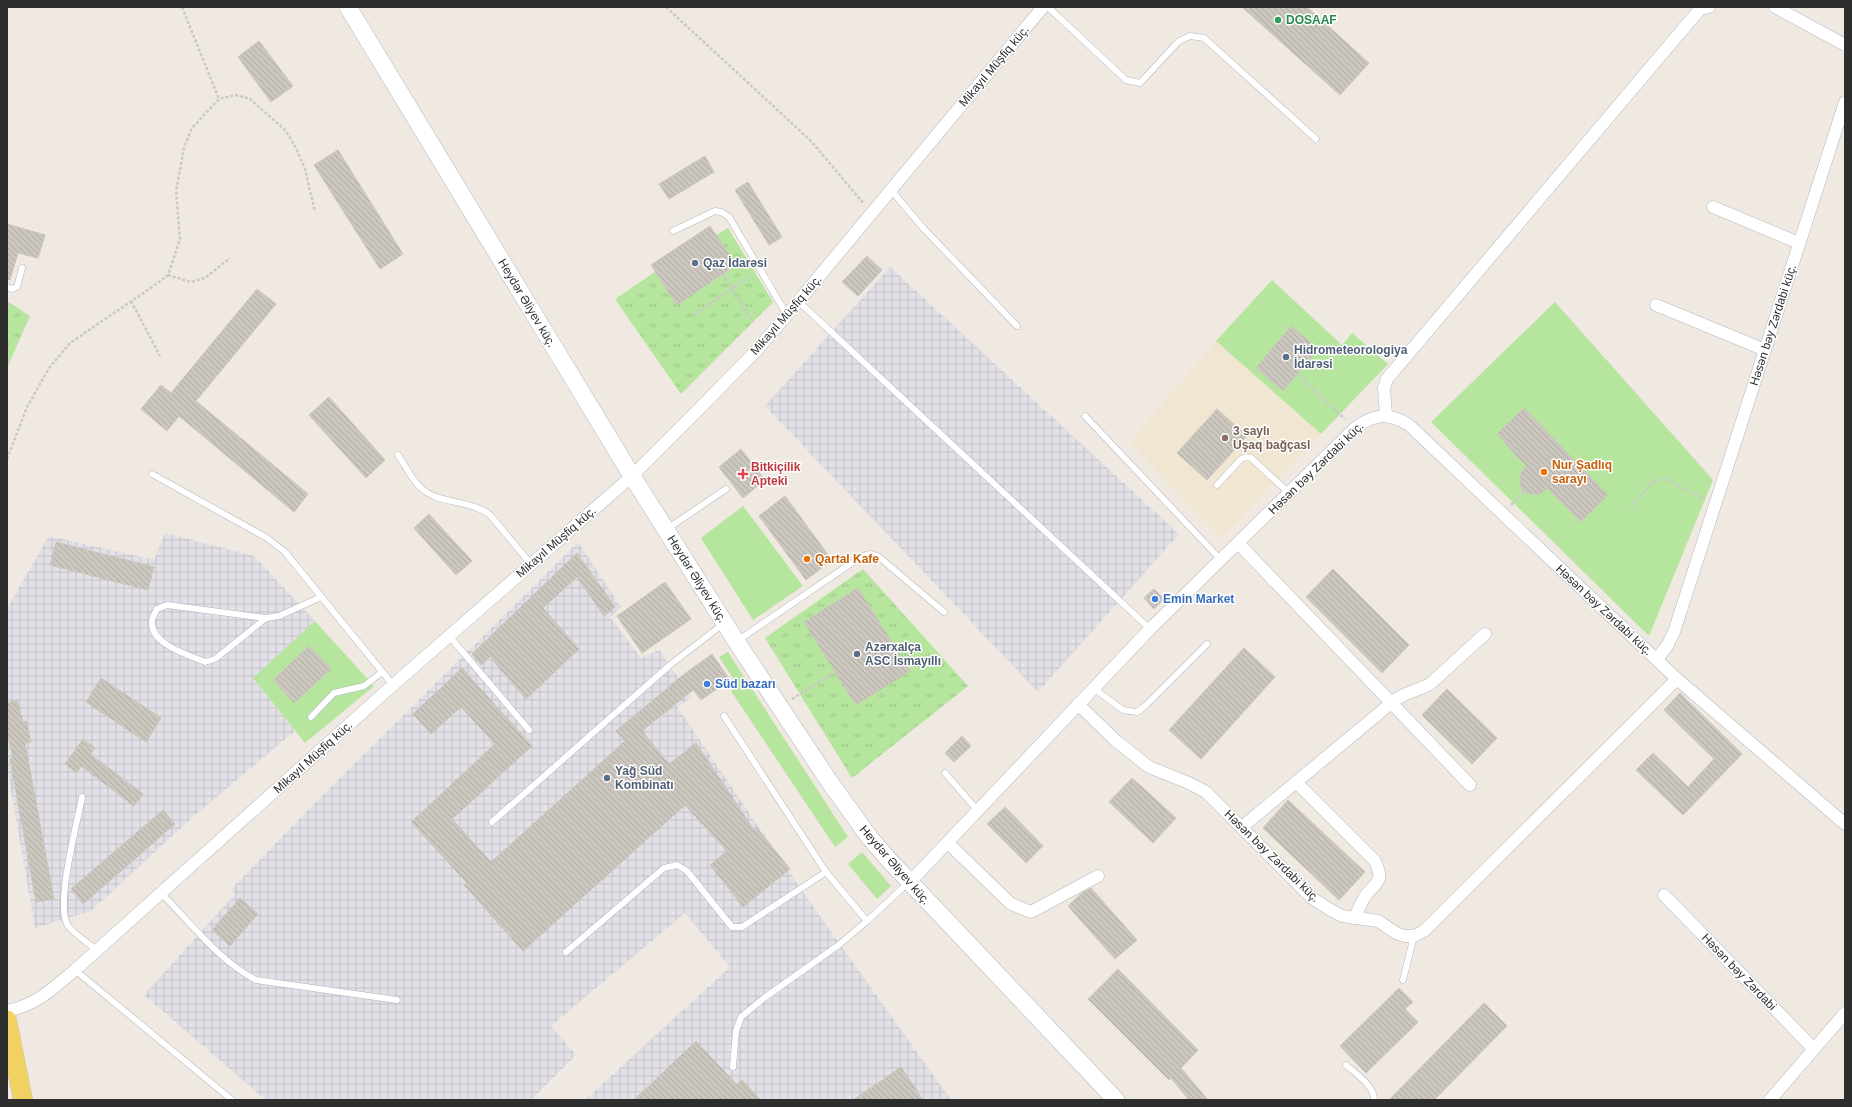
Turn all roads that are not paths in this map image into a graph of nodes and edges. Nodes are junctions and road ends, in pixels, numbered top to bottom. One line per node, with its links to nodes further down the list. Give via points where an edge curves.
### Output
1 (348, 7): 24 (main road, Heydər Əliyev küç.)
2 (1043, 7): 9 (street, Mikayıl Müşfiq küç.)
3 (1048, 7): 8 (lane, via 1126,80 1140,83 1179,41 1190,36 1204,38)
4 (1709, 7): 21 (street, via 1700,9 1387,379 1384,388)
5 (1775, 7): 6 (street)
6 (1845, 45)
7 (1845, 102): 12 (street, Həsən bəy Zərdabi küç.)
8 (1316, 139)
9 (891, 190): 15 (street, Mikayıl Müşfiq küç.); 18 (lane, via 924,229)
10 (1713, 207): 12 (street)
11 (674, 231): 17 (lane, via 715,211 728,217)
12 (1799, 243): 19 (street, Həsən bəy Zərdabi küç.)
13 (22, 268): 14 (lane, via 17,287)
14 (7, 287)
15 (798, 301): 17 (street, Mikayıl Müşfiq küç.); 36 (lane)
16 (1656, 305): 19 (street)
17 (787, 315): 24 (street, Mikayıl Müşfiq küç., via 757,350)
18 (1017, 326)
19 (1765, 350): 41 (street, Həsən bəy Zərdabi küç., via 1674,632)
20 (1085, 416): 30 (lane)
21 (1386, 416): 27 (street, Həsən bəy Zərdabi küç., via 1365,420 1354,428); 41 (street, Həsən bəy Zərdabi küç., via 1398,418 1409,425)
22 (398, 455): 31 (lane, via 421,489 437,497 483,509)
23 (152, 474): 32 (lane, via 267,538 285,552)
24 (632, 476): 28 (main road, Heydər Əliyev küç.); 31 (street, Mikayıl Müşfiq küç.)
25 (1217, 485): 27 (lane, via 1241,459 1246,457 1251,458)
26 (726, 489): 28 (lane)
27 (1289, 493): 29 (street, Həsən bəy Zərdabi küç.)
28 (666, 530): 35 (main road, Heydər Əliyev küç.)
29 (1238, 543): 30 (street, Həsən bəy Zərdabi küç.); 47 (street)
30 (1221, 560): 36 (street, Həsən bəy Zərdabi küç.)
31 (530, 564): 38 (street, Mikayıl Müşfiq küç.)
32 (321, 597): 34 (lane, via 279,616); 42 (lane)
33 (944, 612): 39 (lane, via 879,557 871,554 862,556)
34 (266, 618): 34 (lane, via 167,605 157,609 151,623 155,634 166,645 205,662 215,659)
35 (724, 622): 39 (main road, Heydər Əliyev küç.); 56 (lane, via 670,665)
36 (1150, 629): 45 (street, Həsən bəy Zərdabi küç.)
37 (1485, 634): 47 (street, via 1430,684 1402,695)
38 (450, 637): 44 (street, Mikayıl Müşfiq küç.); 50 (lane)
39 (736, 642): 62 (main road, Heydər Əliyev küç., via 870,838)
40 (1207, 644): 45 (lane, via 1137,712 1123,710)
41 (1657, 659): 43 (street, Həsən bəy Zərdabi küç.)
42 (382, 672): 44 (lane); 49 (lane, via 364,686 334,693)
43 (1677, 679): 57 (street, Həsən bəy Zərdabi küç.); 67 (street, via 1424,931)
44 (393, 685): 63 (street, Mikayıl Müşfiq küç.)
45 (1093, 688): 46 (street, Həsən bəy Zərdabi küç.)
46 (1078, 704): 55 (street, Həsən bəy Zərdabi küç.); 58 (street, Həsən bəy Zərdabi küç., via 1115,740 1149,767 1206,792)
47 (1390, 704): 52 (street); 53 (street)
48 (724, 716): 60 (lane)
49 (311, 717)
50 (529, 730)
51 (945, 774): 55 (lane)
52 (1296, 782): 58 (street); 65 (street, via 1376,861 1380,872 1379,882 1361,902)
53 (1470, 785)
54 (82, 797): 68 (lane, via 64,891 63,910 70,927)
55 (978, 811): 59 (street, Həsən bəy Zərdabi küç.)
56 (492, 822)
57 (1845, 824)
58 (1242, 827): 65 (street, Həsən bəy Zərdabi küç., via 1312,898 1342,916)
59 (948, 843): 61 (street, via 1011,904 1031,912); 62 (street, Həsən bəy Zərdabi küç.)
60 (826, 872): 66 (lane); 69 (lane, via 742,927 732,927 687,871 677,865 664,868)
61 (1098, 876)
62 (909, 883): 66 (lane); 81 (main road, Heydər Əliyev küç.)
63 (161, 893): 68 (street, Mikayıl Müşfiq küç.); 72 (lane, via 227,961 240,972 256,980)
64 (1664, 895): 76 (street, Həsən bəy Zərdabi)
65 (1356, 918): 67 (street, Həsən bəy Zərdabi küç., via 1378,921 1396,933)
66 (867, 921): 78 (lane, via 741,1017 736,1031)
67 (1414, 936): 71 (lane)
68 (97, 950): 70 (street, Mikayıl Müşfiq küç.)
69 (566, 952)
70 (75, 970): 73 (street, Mikayıl Müşfiq küç., via 37,1001); 80 (lane)
71 (1403, 980)
72 (397, 1000)
73 (7, 1011)
74 (1844, 1016): 76 (street)
75 (7, 1020): 79 (main road)
76 (1814, 1049): 83 (street)
77 (1346, 1065): 82 (lane, via 1370,1088)
78 (733, 1067)
79 (23, 1100)
80 (232, 1100)
81 (1116, 1100)
82 (1374, 1100)
83 (1770, 1100)

